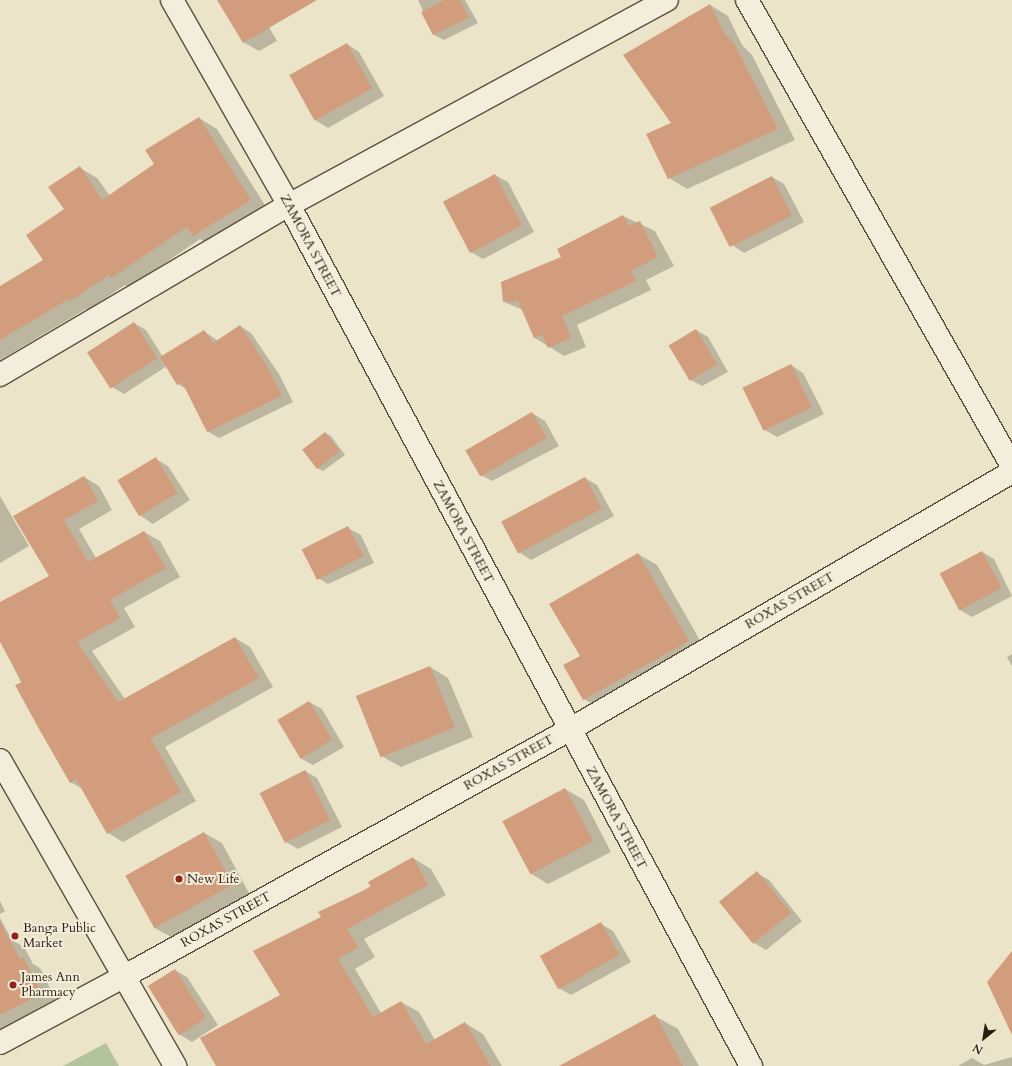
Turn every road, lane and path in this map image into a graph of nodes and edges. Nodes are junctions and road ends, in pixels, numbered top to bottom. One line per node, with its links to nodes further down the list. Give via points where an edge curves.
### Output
1 (172, 0): 4 (street, ZAMORA STREET)
2 (667, 0): 4 (street)
3 (747, 0): 6 (street)
4 (289, 205): 5 (street); 8 (street, ZAMORA STREET)
5 (0, 375)
6 (1012, 466)
7 (1012, 472): 8 (street, ROXAS STREET)
8 (569, 730): 10 (street, ROXAS STREET); 13 (street, ZAMORA STREET)
9 (0, 760): 10 (street)
10 (125, 976): 11 (street, ROXAS STREET); 12 (street)
11 (0, 1043)
12 (175, 1066)
13 (751, 1066)

